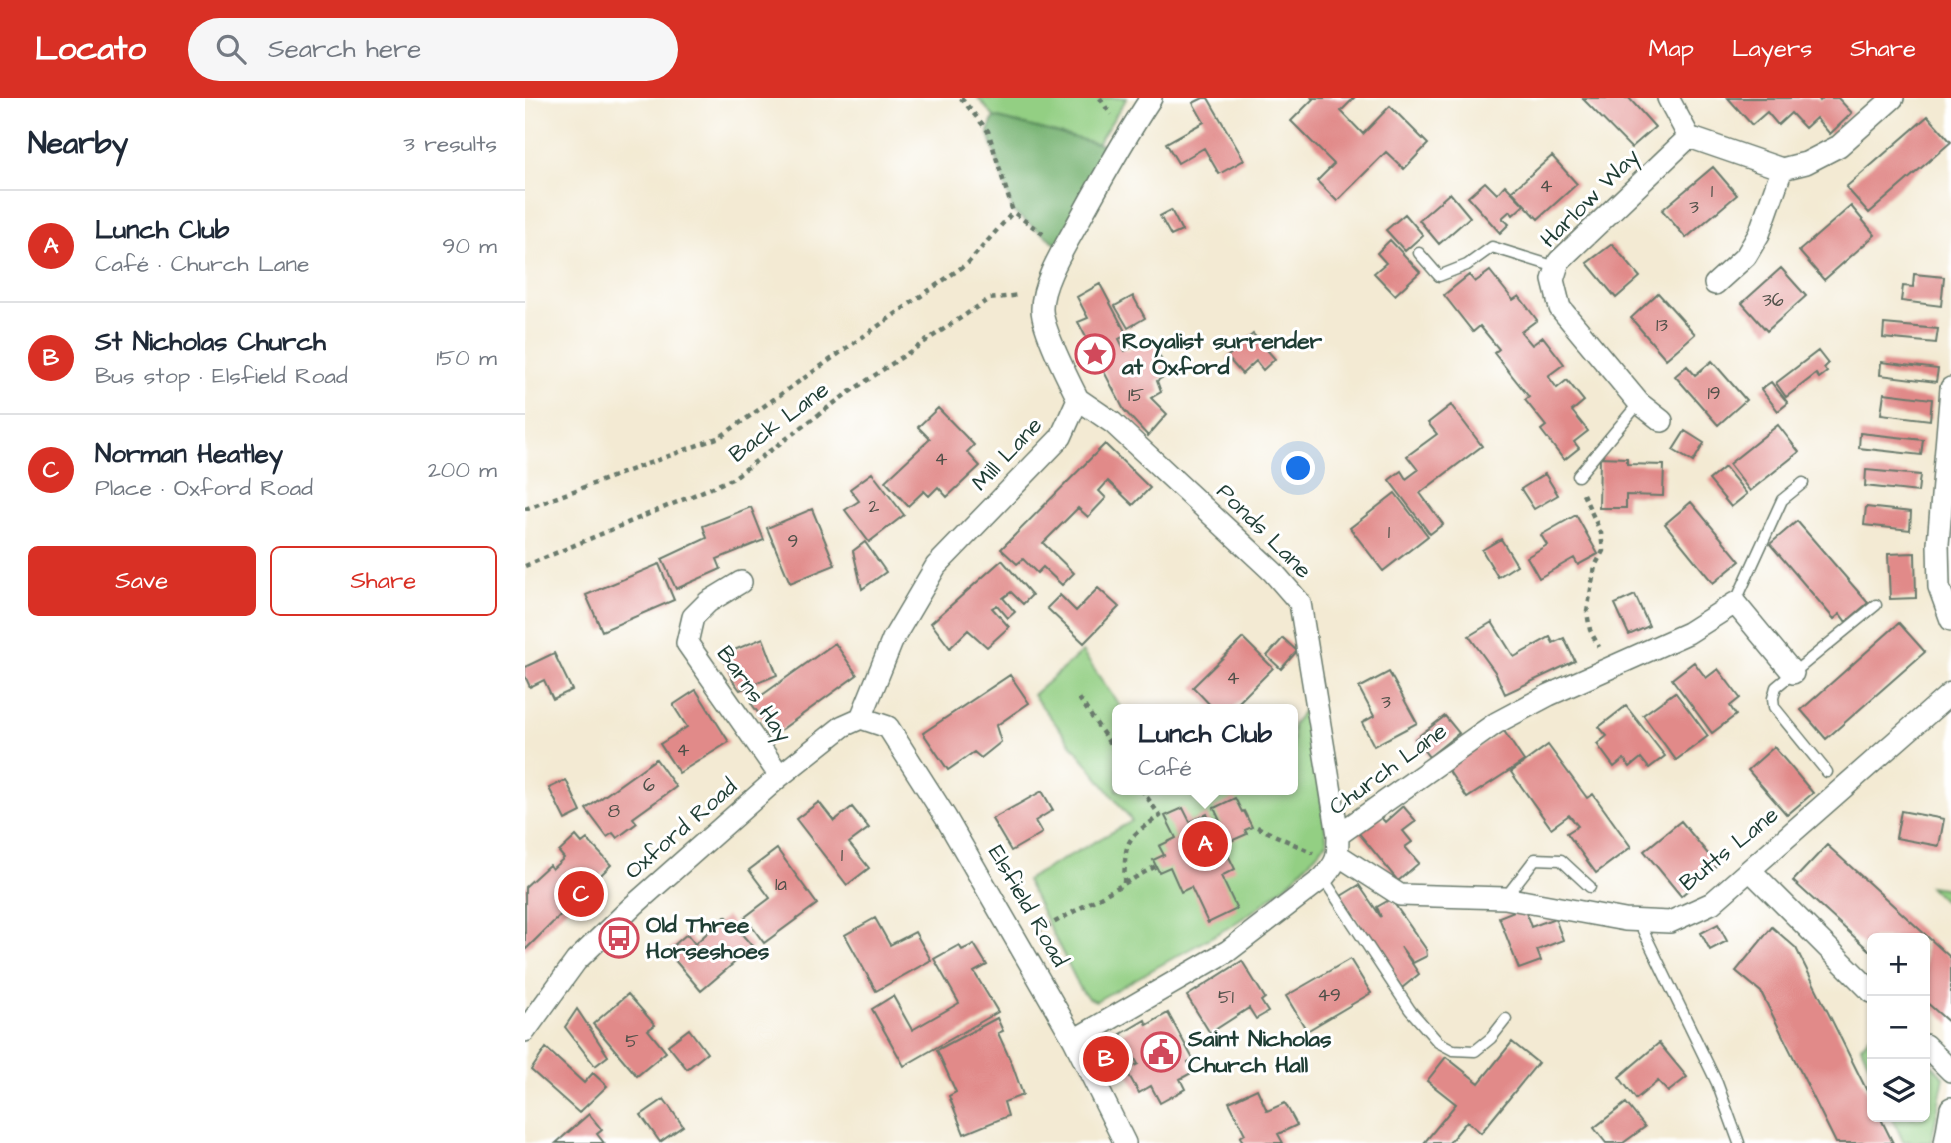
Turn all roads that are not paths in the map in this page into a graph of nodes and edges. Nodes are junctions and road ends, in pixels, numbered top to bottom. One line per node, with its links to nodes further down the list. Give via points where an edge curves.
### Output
1 (1151, 98): 10 (street, via 1126,136 1044,292 1042,312)
2 (1668, 98): 4 (street)
3 (1893, 98): 5 (street, via 1839,146)
4 (1689, 137): 5 (street); 7 (street, Harlow Way)
5 (1782, 169): 8 (street, via 1747,256)
6 (1419, 253): 7 (lane, via 1439,276 1467,265 1492,247)
7 (1556, 267): 11 (street, Harlow Way, via 1553,280 1560,308)
8 (1715, 284)
9 (1951, 387): 18 (street, via 1938,544 1939,587)
10 (1078, 399): 21 (street, Mill Lane, via 1061,437 936,566 893,639); 24 (street, Ponds Lane, via 1143,451 1300,603)
11 (1640, 403): 12 (street, Harlow Way); 13 (lane)
12 (1662, 421)
13 (1578, 476)
14 (1803, 483): 16 (lane, via 1782,499)
15 (741, 582): 23 (street, Barns Hay, via 693,617 687,643)
16 (1735, 603): 19 (street); 24 (street, Church Lane, via 1688,633 1496,723)
17 (1876, 604): 19 (lane)
18 (1951, 620)
19 (1793, 673): 22 (lane, via 1776,687 1774,707)
20 (1951, 693): 25 (street, Butts Lane)
21 (861, 718): 23 (street, Oxford Road, via 843,726); 32 (street, Elsfield Road, via 888,727)
22 (1827, 772)
23 (780, 776): 31 (street, Oxford Road, via 576,961)
24 (1334, 858): 27 (street, Butts Lane, via 1400,895); 30 (lane, via 1410,1010 1438,1042 1453,1050 1475,1051); 32 (street, Church Lane, via 1228,951)
25 (1750, 870): 28 (street, Butts Lane, via 1712,903 1686,916 1670,922); 29 (street)
26 (1590, 887): 27 (lane, via 1562,860 1535,859)
27 (1504, 898): 28 (street, Butts Lane)
28 (1638, 920): 37 (lane, via 1717,1083)
29 (1867, 987)
30 (1506, 1019)
31 (525, 1031)
32 (1074, 1040): 36 (street, Elsfield Road)
33 (1930, 1050): 34 (street)
34 (1951, 1071)
35 (1951, 1108): 38 (street)
36 (1125, 1143)
37 (1739, 1143)
38 (1945, 1143)

